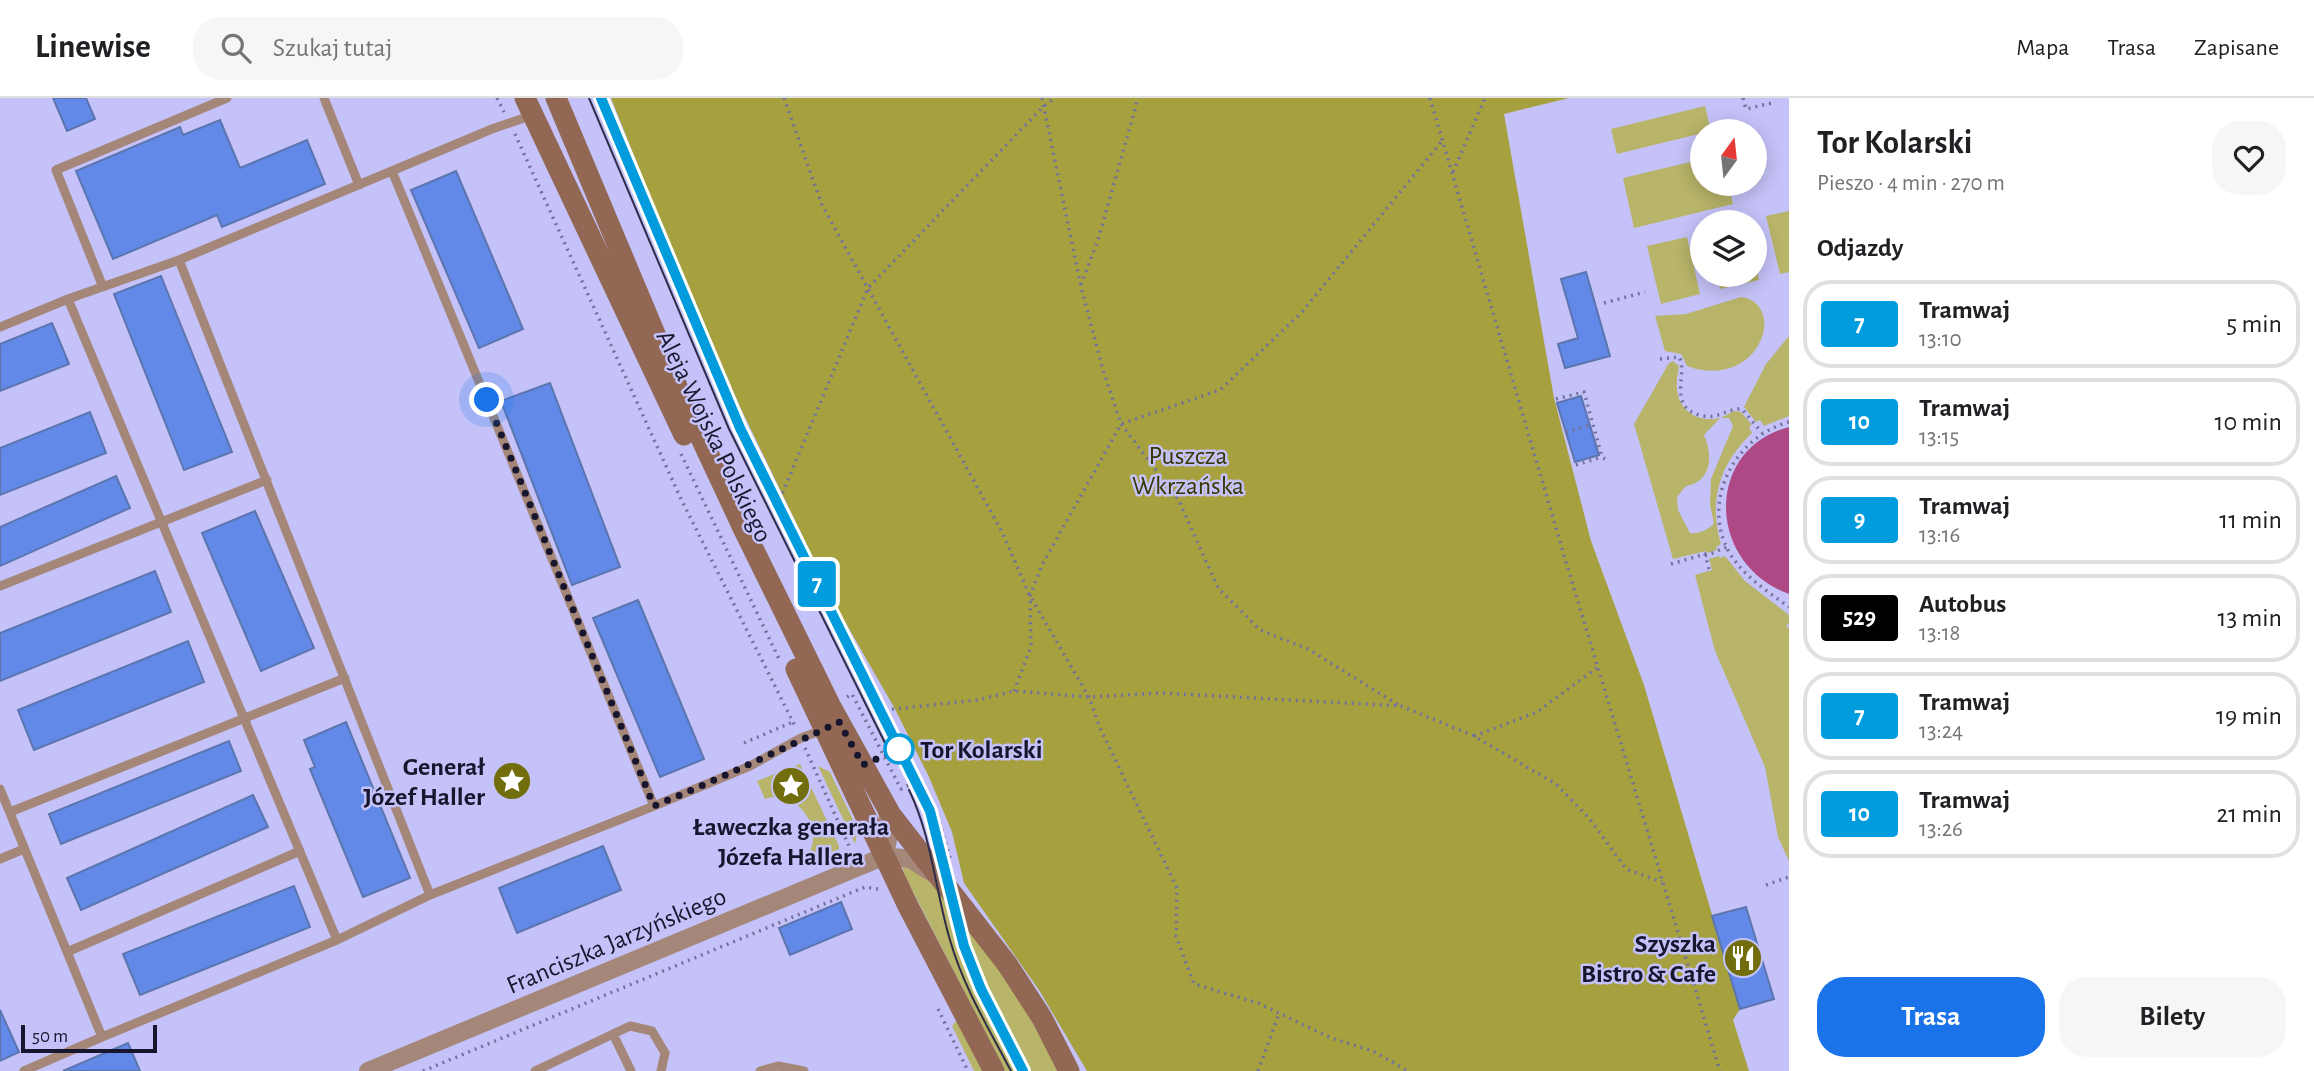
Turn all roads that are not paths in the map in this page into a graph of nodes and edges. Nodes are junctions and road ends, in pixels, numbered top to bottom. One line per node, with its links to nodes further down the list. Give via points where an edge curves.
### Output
1 (227, 98): 8 (lane, via 56,170)
2 (324, 98): 6 (lane)
3 (557, 101): 4 (street, Aleja Wojska Polskiego); 16 (main road, Aleja Wojska Polskiego)
4 (529, 106): 5 (lane, via 509,123); 16 (main road, Aleja Wojska Polskiego)
5 (393, 171): 6 (lane); 18 (lane)
6 (359, 185): 7 (lane)
7 (179, 260): 8 (lane); 11 (lane)
8 (103, 287): 9 (lane)
9 (68, 299): 10 (lane); 12 (lane)
10 (0, 327)
11 (267, 480): 12 (lane); 14 (lane)
12 (161, 521): 13 (lane); 15 (lane)
13 (0, 586)
14 (345, 678): 15 (lane); 26 (lane)
15 (245, 720): 20 (lane); 22 (lane)
16 (826, 728): 18 (lane); 19 (main road, Aleja Wojska Polskiego); 23 (main road, Aleja Wojska Polskiego)
17 (0, 789): 20 (lane)
18 (654, 806): 26 (lane)
19 (886, 807): 23 (street, Aleja Wojska Polskiego, via 890,834); 25 (main road, Aleja Wojska Polskiego)
20 (10, 813): 21 (lane)
21 (24, 849): 24 (lane); 28 (lane)
22 (300, 851): 27 (lane); 28 (lane)
23 (885, 856): 25 (street, Aleja Wojska Polskiego, via 910,859); 32 (street, Franciszka Jarzyńskiego); 38 (main road, Aleja Wojska Polskiego)
24 (0, 859)
25 (941, 880): 39 (main road, Aleja Wojska Polskiego, via 1023,987)
26 (430, 895): 27 (lane)
27 (337, 940): 30 (lane)
28 (67, 952): 30 (lane)
29 (613, 1034): 33 (lane); 34 (lane); 35 (lane, via 630,1026 652,1031 665,1054)
30 (102, 1037): 31 (lane)
31 (24, 1071)
32 (368, 1071)
33 (535, 1071)
34 (631, 1071)
35 (661, 1071)
36 (760, 1071): 37 (lane, via 778,1066)
37 (804, 1071)
38 (994, 1071)
39 (1069, 1071)

